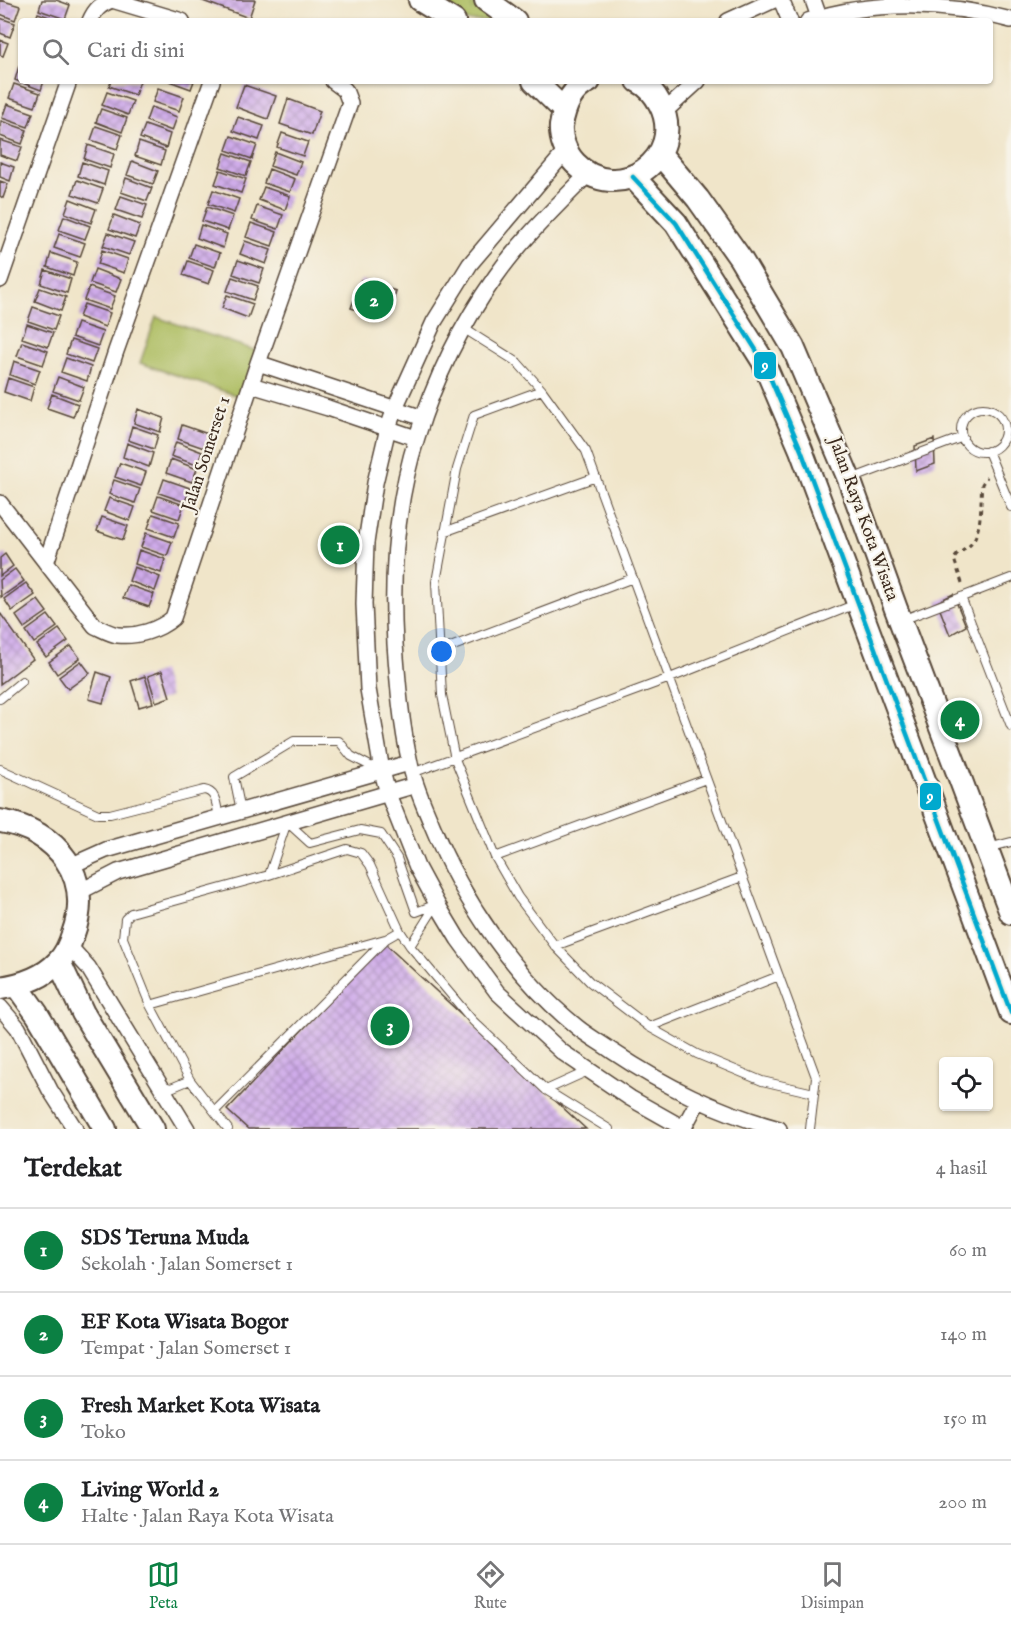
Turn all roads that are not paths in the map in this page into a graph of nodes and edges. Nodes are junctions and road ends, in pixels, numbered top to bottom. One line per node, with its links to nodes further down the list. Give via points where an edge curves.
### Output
1 (420, 0): 8 (street)
2 (486, 0): 9 (street)
3 (774, 0): 10 (street)
4 (781, 0): 11 (street)
5 (813, 0): 12 (street)
6 (91, 18): 7 (street, via 101,4 112,0)
7 (172, 18)
8 (449, 18)
9 (511, 18)
10 (735, 18)
11 (789, 18)
12 (813, 18)
13 (818, 18): 14 (street, via 869,7 924,6 976,10)
14 (1011, 20)
15 (68, 84): 28 (street)
16 (211, 84): 46 (street)
17 (337, 84): 30 (street, Jalan Somerset 1, via 345,90 350,103)
18 (537, 84): 22 (street)
19 (583, 84): 22 (street, via 571,95)
20 (645, 84): 23 (street)
21 (695, 84): 23 (street)
22 (564, 110): 24 (street, via 561,130)
23 (664, 111): 25 (street, via 665,140)
24 (566, 151): 26 (street); 33 (street, via 470,264 434,322)
25 (660, 154): 27 (street); 42 (street, Jalan Raya Kota Wisata, via 698,198 740,258 793,347)
26 (588, 174): 27 (street, via 602,180); 29 (street, via 525,239)
27 (633, 177): 51 (street, Jalan Raya Kota Wisata, via 676,223 762,361 801,450)
28 (0, 280)
29 (463, 328): 32 (lane, via 517,362); 36 (street)
30 (258, 363): 31 (street, Jalan Somerset 1); 33 (street)
31 (251, 385): 37 (street); 46 (street, Jalan Somerset 1, via 173,618 165,626 135,635 116,635 95,626)
32 (542, 390): 41 (lane, via 586,451); 45 (lane, via 474,416 457,469)
33 (395, 408): 36 (street); 37 (street)
34 (1011, 414): 35 (lane)
35 (1002, 417): 38 (lane, via 984,407 974,410 962,426); 40 (lane, via 1004,438)
36 (423, 418): 39 (street)
37 (388, 428): 39 (street); 60 (street, via 366,543 364,604 368,689)
38 (963, 437): 40 (lane, via 968,446); 42 (lane)
39 (416, 438): 61 (street, via 396,543 393,603 398,687)
40 (988, 451): 44 (lane)
41 (596, 477): 45 (lane); 47 (lane)
42 (849, 479): 49 (street, Jalan Raya Kota Wisata)
43 (0, 503): 46 (street, Jalan Somerset 1)
44 (1011, 507)
45 (444, 532): 53 (lane, via 436,582)
46 (46, 562)
47 (633, 578): 53 (lane); 54 (lane)
48 (1011, 578): 50 (lane)
49 (890, 592): 51 (street); 52 (street, Jalan Raya Kota Wisata)
50 (961, 597): 52 (lane); 57 (lane)
51 (858, 604): 54 (lane); 86 (street, Jalan Raya Kota Wisata)
52 (900, 620): 69 (street, Jalan Raya Kota Wisata)
53 (440, 651): 58 (lane, via 442,695)
54 (669, 678): 58 (lane); 62 (lane)
55 (22, 681): 56 (lane)
56 (0, 699)
57 (1011, 726)
58 (455, 759): 61 (lane); 70 (lane)
59 (0, 769): 65 (lane, via 98,814 210,791)
60 (382, 771): 61 (street); 63 (street); 64 (street); 64 (lane, via 351,756 339,741 294,741 234,777)
61 (413, 774): 63 (street); 93 (street, via 444,855 478,914 526,978 578,1028 648,1075)
62 (706, 779): 70 (lane); 73 (lane)
63 (388, 794): 67 (street); 75 (street, via 417,867)
64 (241, 810): 65 (street)
65 (219, 817): 71 (street, via 106,850)
66 (0, 821): 71 (street, via 29,828 53,843)
67 (287, 822): 72 (lane); 74 (street, via 118,872); 75 (lane, via 310,843 360,830 381,834 397,858 416,912)
68 (1011, 842): 69 (lane)
69 (987, 848): 76 (street, Jalan Raya Kota Wisata)
70 (495, 857): 80 (lane, via 518,897)
71 (70, 866): 74 (street)
72 (269, 875): 77 (lane, via 347,849 361,853 370,864); 84 (lane, via 131,913 125,919 123,938)
73 (742, 877): 80 (lane); 82 (lane)
74 (79, 892): 81 (street, via 78,920)
75 (437, 904): 79 (lane); 88 (street, via 497,992)
76 (1011, 913)
77 (400, 931): 78 (lane); 79 (lane)
78 (386, 939): 84 (lane); 94 (lane)
79 (410, 946): 91 (lane, via 473,1021)
80 (555, 946): 87 (lane, via 590,982)
81 (64, 954): 83 (street, via 37,978); 90 (street, via 88,967); 97 (street, via 83,1013)
82 (779, 976): 87 (lane); 92 (lane, via 816,1077)
83 (9, 987): 96 (street, via 37,1014)
84 (150, 1005): 89 (lane)
85 (0, 1007): 95 (street, via 18,1028)
86 (1011, 1013)
87 (649, 1027): 92 (lane, via 697,1054 762,1080)
88 (588, 1071): 91 (lane); 101 (street)
89 (190, 1080): 90 (lane, via 171,1088); 94 (lane)
90 (159, 1086): 98 (street)
91 (546, 1090): 100 (lane)
92 (814, 1093): 103 (lane)
93 (698, 1101): 101 (street); 102 (street)
94 (215, 1111): 99 (lane)
95 (75, 1129)
96 (105, 1129)
97 (153, 1129)
98 (187, 1129)
99 (228, 1129)
100 (609, 1129)
101 (684, 1129)
102 (779, 1129)
103 (810, 1129)

